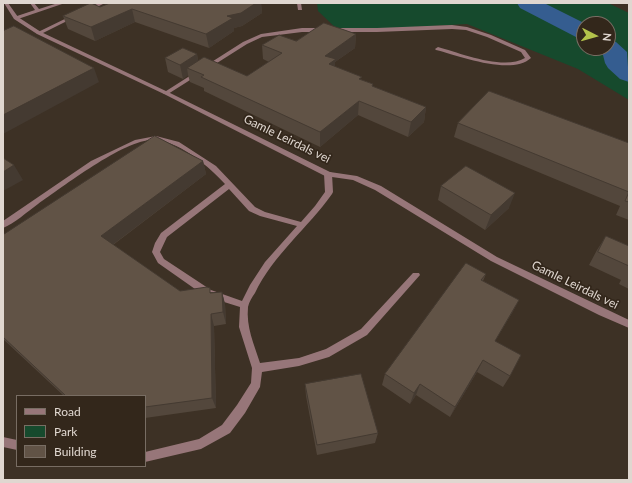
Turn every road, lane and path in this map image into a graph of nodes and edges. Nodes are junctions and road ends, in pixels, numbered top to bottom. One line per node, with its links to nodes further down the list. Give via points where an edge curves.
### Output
1 (6, 3): 6 (street, Gamle Leirdals vei)
2 (32, 3): 5 (street)
3 (63, 3): 5 (street)
4 (103, 3): 7 (street)
5 (38, 11): 6 (street)
6 (16, 18): 7 (street, Gamle Leirdals vei)
7 (38, 33): 9 (street, Gamle Leirdals vei)
8 (438, 49): 9 (street, via 504,65 516,65 528,58 523,51 489,36 452,27 302,30 261,36 245,42)
9 (166, 92): 10 (street, Gamle Leirdals vei)
10 (328, 174): 13 (street, via 329,192); 16 (street, Gamle Leirdals vei, via 354,178 378,188 494,259)
11 (229, 185): 12 (street, via 214,168 177,143 163,139 142,140 127,144 93,163); 13 (street, via 252,209); 15 (street, via 164,236 156,252 162,261 208,293)
12 (3, 225)
13 (302, 225): 15 (street, via 268,264)
14 (416, 275): 17 (street, via 364,332 329,353 299,362)
15 (244, 305): 17 (street, via 244,327)
16 (629, 324)
17 (257, 368): 20 (street, via 256,384 226,429 201,444)
18 (3, 442): 19 (street)
19 (16, 445)
20 (146, 457)

